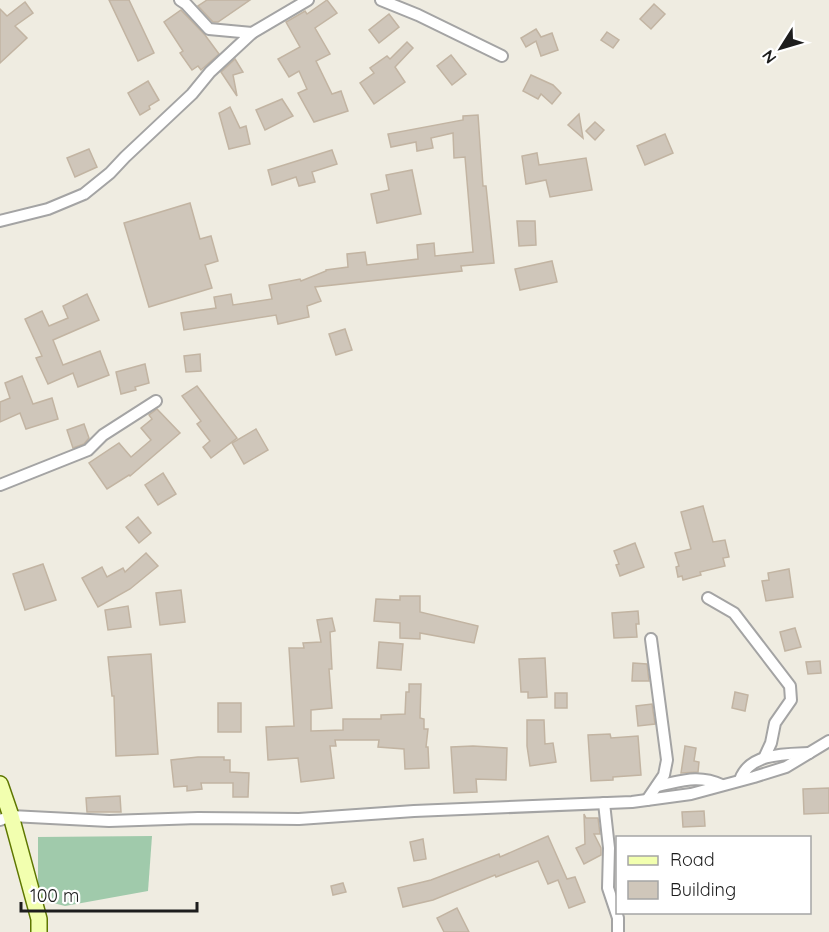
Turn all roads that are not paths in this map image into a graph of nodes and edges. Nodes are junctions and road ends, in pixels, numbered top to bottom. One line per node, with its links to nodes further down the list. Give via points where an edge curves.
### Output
1 (180, 0): 4 (street, via 209,29)
2 (308, 0): 4 (street)
3 (381, 0): 5 (street)
4 (252, 33): 6 (street, via 84,194)
5 (502, 56)
6 (0, 221)
7 (156, 402): 8 (street, via 103,435 87,450)
8 (0, 485)
9 (708, 598): 13 (street, via 734,613 790,686 791,700 775,723)
10 (651, 639): 17 (street, via 667,760)
11 (829, 741): 12 (street)
12 (812, 752): 13 (street); 14 (street, via 786,767)
13 (765, 756): 14 (street, via 743,770)
14 (740, 780): 16 (street)
15 (0, 784): 20 (main road)
16 (722, 785): 17 (street, via 696,778); 18 (street)
17 (657, 786): 18 (street)
18 (647, 800): 19 (street)
19 (604, 803): 20 (street, via 298,819); 21 (street, via 608,888)
20 (5, 818): 23 (main road, via 39,919)
21 (616, 912)
22 (617, 914): 24 (street)
23 (39, 932)
24 (618, 932)

